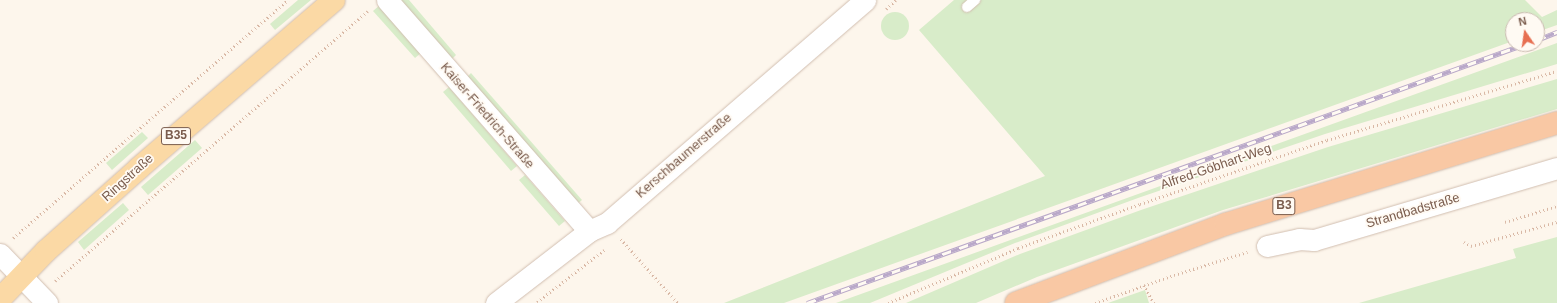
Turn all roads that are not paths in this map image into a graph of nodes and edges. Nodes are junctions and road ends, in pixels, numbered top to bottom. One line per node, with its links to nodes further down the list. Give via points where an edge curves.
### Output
1 (334, 0): 11 (main road, Ringstraße / B35, via 139,168 46,251)
2 (387, 0): 8 (street, Kaiser-Friedrich-Straße)
3 (865, 0): 8 (street, Kerschbaumerstraße, via 607,222)
4 (975, 0): 5 (lane)
5 (967, 7)
6 (1557, 123): 15 (highway, B3, via 1226,224)
7 (1557, 168): 9 (street, Strandbadstraße, via 1314,240 1299,239)
8 (589, 230): 14 (street, Kerschbaumerstraße)
9 (1267, 246)
10 (0, 254): 11 (street)
11 (22, 277): 12 (street); 13 (main road, Ringstraße / B35)
12 (49, 294)
13 (0, 299)
14 (496, 303)
15 (1016, 303)

